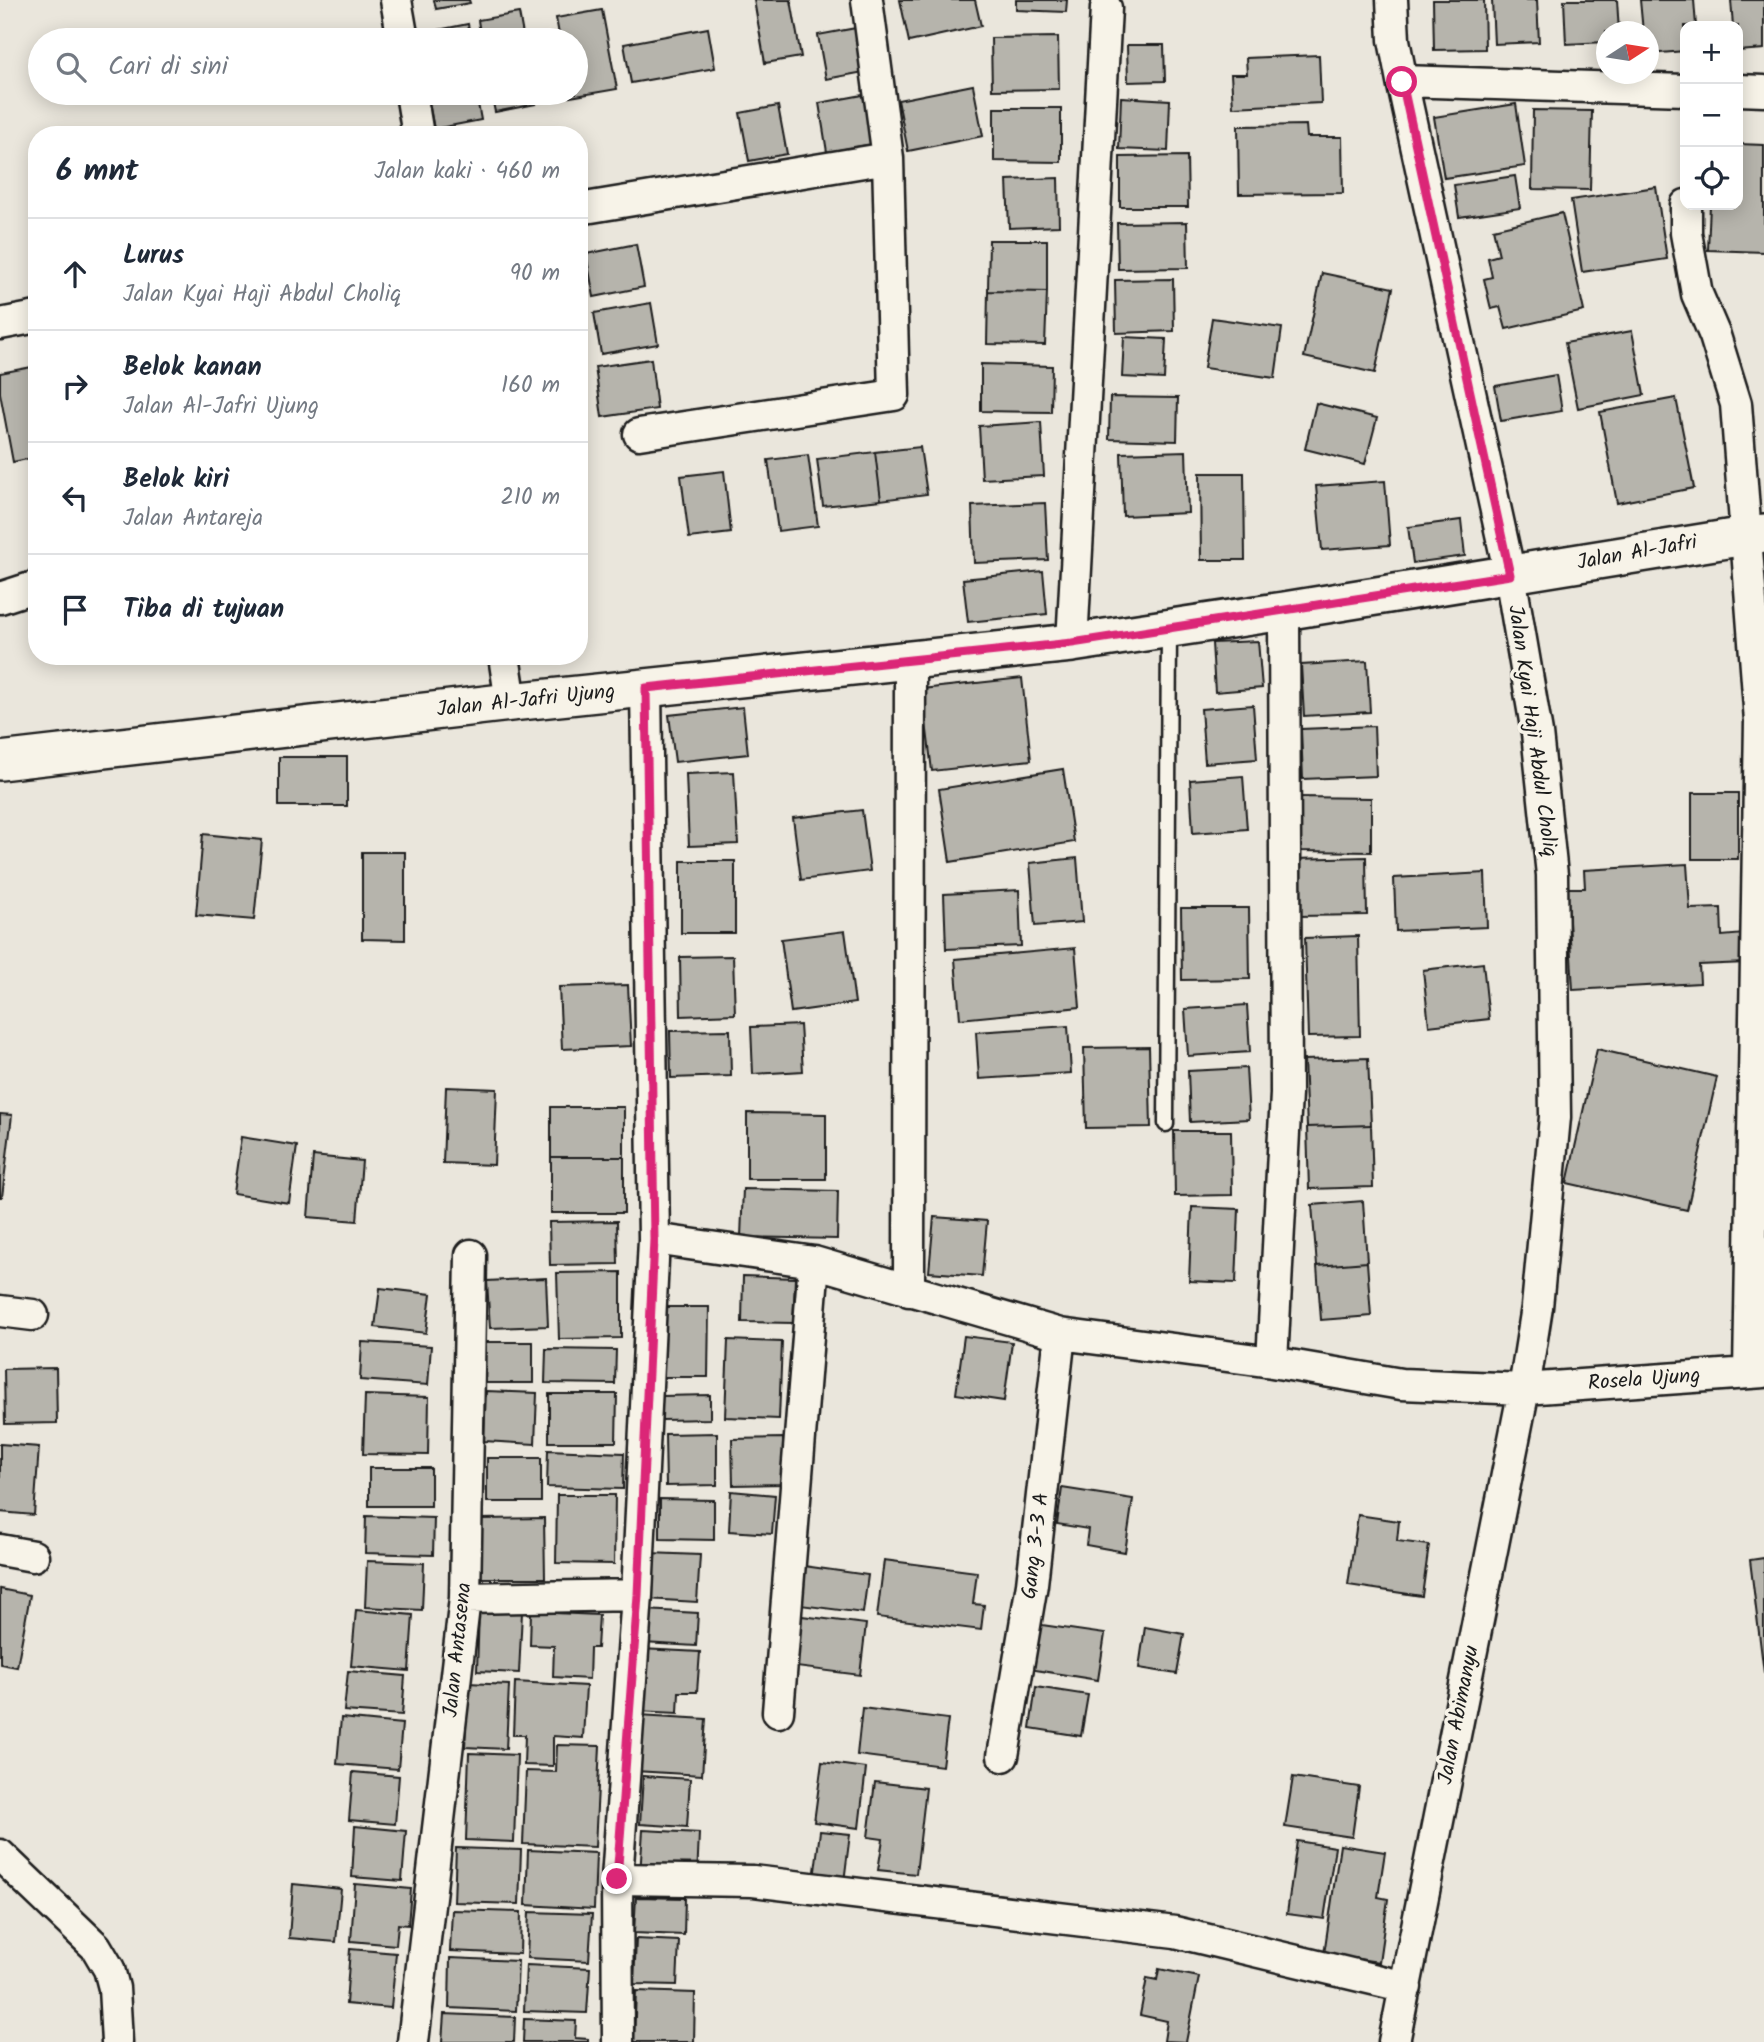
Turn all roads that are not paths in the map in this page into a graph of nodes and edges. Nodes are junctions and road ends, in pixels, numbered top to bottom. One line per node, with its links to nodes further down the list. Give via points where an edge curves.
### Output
1 (396, 0): 5 (street)
2 (866, 0): 12 (street)
3 (1392, 0): 6 (street, Jalan Kyai Haji Abdul Choliq)
4 (1105, 8): 24 (street)
5 (401, 28)
6 (1402, 82): 7 (street); 19 (street, Jalan Kyai Haji Abdul Choliq)
7 (1680, 90)
8 (1743, 90): 9 (street)
9 (1764, 91)
10 (413, 105): 11 (street)
11 (416, 126)
12 (888, 158): 13 (street); 17 (street, via 894,395)
13 (588, 207)
14 (1686, 210): 18 (street, via 1697,294 1736,404)
15 (28, 319): 16 (street)
16 (0, 324)
17 (639, 434)
18 (1754, 534): 19 (street, Jalan Al-Jafri); 29 (street)
19 (1510, 575): 22 (street, Jalan Al-Jafri Ujung); 42 (street, Jalan Kyai Haji Abdul Choliq, via 1537,733 1552,875 1555,1118 1537,1307)
20 (28, 589): 21 (street)
21 (0, 598)
22 (1284, 611): 23 (street, Jalan Al-Jafri Ujung); 40 (street, via 1286,1094)
23 (1169, 628): 24 (street, Jalan Al-Jafri Ujung); 32 (lane)
24 (1072, 643): 25 (street, Jalan Al-Jafri Ujung)
25 (910, 659): 27 (street, Jalan Al-Jafri Ujung); 36 (street)
26 (505, 665): 28 (street)
27 (646, 688): 28 (street, Jalan Al-Jafri Ujung); 33 (street)
28 (511, 702): 30 (street, Jalan Al-Jafri Ujung)
29 (1762, 720): 31 (street)
30 (0, 761)
31 (1761, 869): 41 (street)
32 (1166, 1124)
33 (654, 1239): 35 (street, Rosela Ujung); 45 (street)
34 (471, 1255): 46 (street, Jalan Antasena)
35 (814, 1262): 36 (street, Rosela Ujung); 47 (street)
36 (909, 1291): 39 (street, Rosela Ujung)
37 (0, 1311): 38 (street)
38 (33, 1315)
39 (1060, 1334): 40 (street, Rosela Ujung); 48 (street, Gang 3-3 A, via 1032,1584)
40 (1272, 1362): 42 (street, Rosela Ujung, via 1401,1384)
41 (1757, 1372): 42 (street, Rosela Ujung)
42 (1524, 1388): 51 (street, Jalan Abimanyu)
43 (0, 1550): 44 (street)
44 (33, 1556)
45 (638, 1595): 46 (street); 50 (street)
46 (465, 1598): 53 (street, Jalan Antasena)
47 (778, 1712)
48 (1003, 1756)
49 (0, 1855): 52 (street, via 96,1947 114,1988)
50 (617, 1879): 51 (street, via 753,1881 1175,1932); 54 (street)
51 (1406, 1987): 55 (street, Jalan Abimanyu)
52 (117, 2042)
53 (414, 2042)
54 (618, 2042)
55 (1394, 2042)

